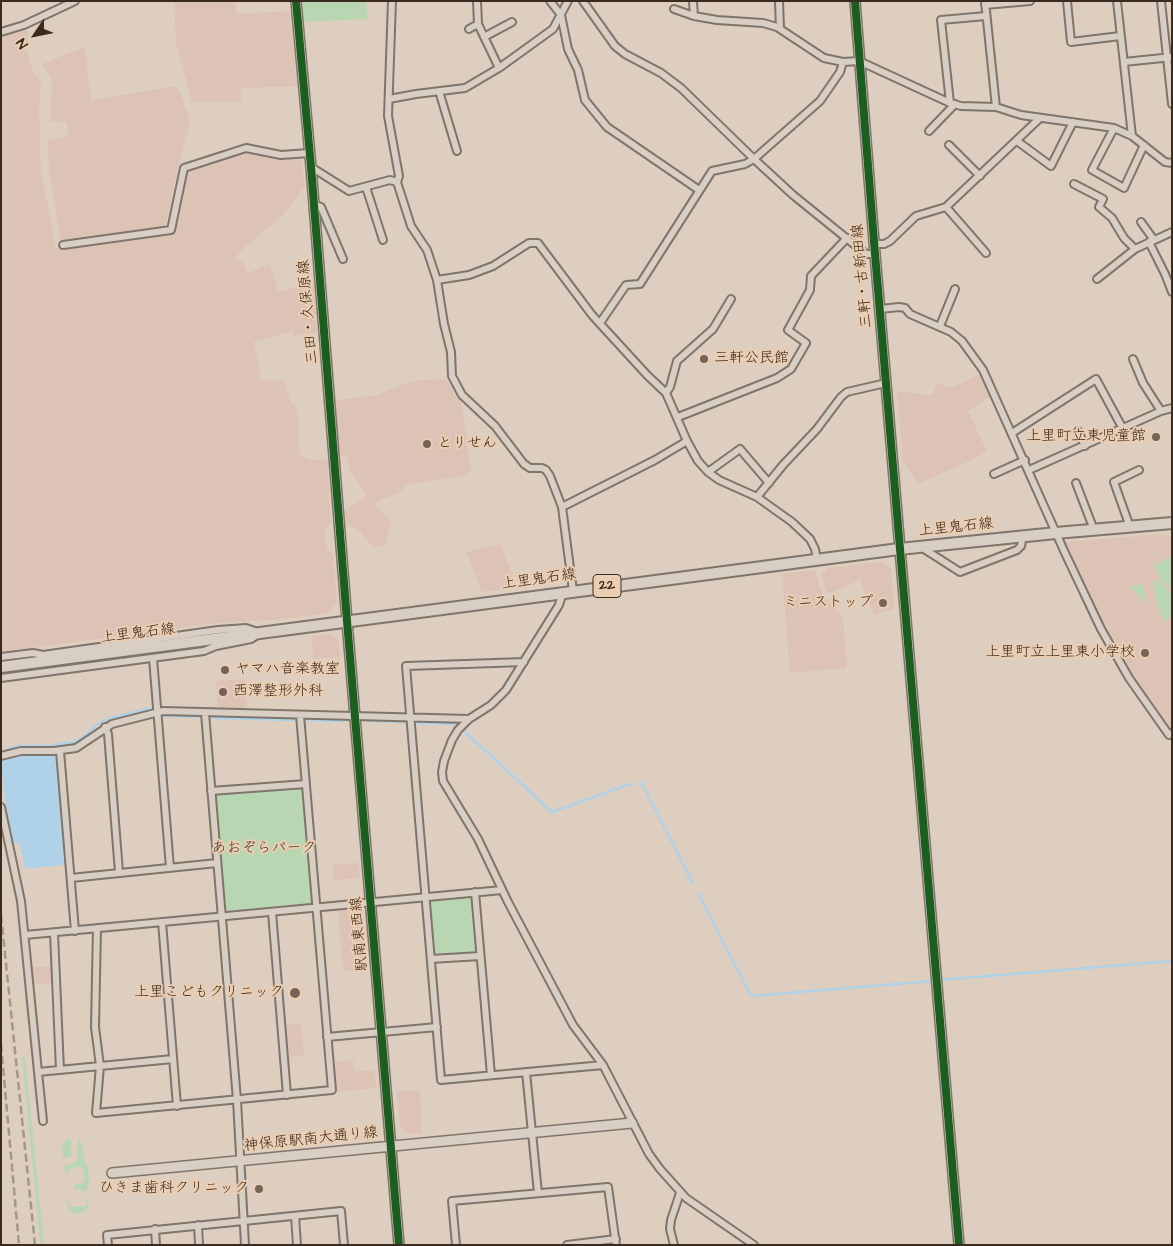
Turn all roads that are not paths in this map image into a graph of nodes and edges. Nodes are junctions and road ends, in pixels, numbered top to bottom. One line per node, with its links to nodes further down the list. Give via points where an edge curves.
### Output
1 (75, 1): 24 (street)
2 (296, 1): 46 (street, 三田・久保原線)
3 (392, 1): 33 (street)
4 (477, 1): 21 (street)
5 (550, 1): 17 (street)
6 (568, 1): 17 (street)
7 (583, 1): 47 (street, via 615,46 661,72 681,88)
8 (693, 1): 18 (street)
9 (779, 1): 23 (street)
10 (855, 1): 29 (street, 三軒・古新田線)
11 (1030, 1): 15 (street)
12 (1067, 1): 25 (street, via 1071,42)
13 (1117, 1): 25 (street)
14 (1161, 1): 27 (street)
15 (985, 3): 19 (street)
16 (674, 8): 18 (street)
17 (561, 15): 31 (street, via 553,29); 54 (street, via 568,49 578,70 585,100 606,127)
18 (694, 16): 23 (street, via 763,23)
19 (986, 16): 34 (street, via 941,20); 36 (street)
20 (512, 22): 26 (street)
21 (478, 24): 22 (street); 26 (street)
22 (470, 29)
23 (780, 29): 28 (street, via 824,58)
24 (1, 32)
25 (1120, 36): 30 (street)
26 (484, 37): 31 (street)
27 (1169, 58): 30 (street); 35 (street)
28 (843, 62): 29 (street); 47 (street, via 820,101)
29 (860, 62): 34 (street); 62 (street, 三軒・古新田線)
30 (1124, 62): 41 (street)
31 (499, 68): 32 (street, via 465,88)
32 (439, 91): 33 (street); 45 (street)
33 (389, 99): 51 (street, via 388,116 399,176)
34 (952, 104): 36 (street); 40 (street)
35 (1172, 104)
36 (996, 107): 37 (street)
37 (1040, 118): 38 (street); 42 (street)
38 (1073, 122): 39 (street); 42 (street, via 1051,166)
39 (1114, 128): 41 (street); 44 (street, via 1092,170 1124,188)
40 (929, 131)
41 (1132, 136): 44 (street)
42 (1017, 141): 50 (street)
43 (949, 145): 50 (street)
44 (1144, 145): 48 (street, via 1165,162)
45 (457, 151)
46 (309, 153): 49 (street, 三田・久保原線); 63 (street, via 280,155 246,148 184,168 171,230)
47 (754, 159): 54 (street, via 712,171); 59 (street)
48 (1172, 163)
49 (311, 167): 53 (street, via 350,191); 55 (street, 三田・久保原線)
50 (980, 176): 56 (street)
51 (397, 182): 53 (street, via 390,180); 69 (street, via 411,226 427,250)
52 (1074, 184): 64 (street, via 1103,199 1099,207 1112,218)
53 (366, 187): 60 (street)
54 (699, 190): 74 (street, via 640,284 626,285)
55 (314, 204): 67 (street, via 321,207); 105 (street, 三田・久保原線)
56 (946, 207): 62 (street, via 916,216 890,241); 65 (street)
57 (1141, 222): 61 (street)
58 (1172, 232): 61 (street)
59 (847, 238): 66 (street, via 866,254); 81 (street, via 812,276 810,290 788,330 806,343 791,368 777,378)
60 (382, 240)
61 (1151, 241): 64 (street); 71 (street)
62 (874, 244): 66 (street, 三軒・古新田線)
63 (63, 245)
64 (1135, 250): 68 (street)
65 (986, 253)
66 (875, 254): 73 (street, 三軒・古新田線)
67 (343, 259)
68 (1097, 279)
69 (437, 280): 74 (street, via 469,275 493,266 530,243 538,243); 95 (street, via 454,382 527,467 546,470)
70 (955, 289): 75 (street)
71 (1172, 292)
72 (731, 299): 78 (street, via 713,329 677,361)
73 (880, 309): 75 (street, via 905,308 910,314); 77 (street, 三軒・古新田線)
74 (600, 323): 78 (street)
75 (940, 326): 84 (street, via 958,337 984,370)
76 (1133, 359): 80 (street, via 1143,383)
77 (886, 383): 92 (street, via 847,392 841,397 818,429); 102 (street, 三軒・古新田線)
78 (666, 393): 81 (street)
79 (1172, 408): 80 (street)
80 (1161, 411): 82 (street)
81 (678, 417): 85 (street)
82 (1123, 429): 84 (street, via 1096,379); 86 (street)
83 (1078, 431): 86 (street)
84 (1012, 433): 87 (street)
85 (687, 441): 90 (street); 95 (street)
86 (1085, 446): 88 (street)
87 (1025, 460): 88 (street); 91 (street)
88 (1030, 470): 99 (street)
89 (1139, 470): 97 (street, via 1114,482)
90 (708, 472): 92 (street, via 740,449); 94 (street)
91 (994, 474)
92 (769, 483): 94 (street)
93 (1076, 483): 98 (street)
94 (757, 497): 103 (street, via 802,530 815,549)
95 (562, 507): 104 (street)
96 (1172, 523): 97 (main road, 上里鬼石線 / 22)
97 (1130, 527): 98 (main road, 上里鬼石線 / 22)
98 (1094, 530): 99 (main road, 上里鬼石線 / 22)
99 (1056, 533): 100 (main road, 上里鬼石線 / 22); 119 (street, via 1118,659 1169,734)
100 (1023, 536): 101 (main road, 上里鬼石線 / 22); 101 (street, via 1017,550 960,572)
101 (920, 547): 102 (main road, 上里鬼石線 / 22)
102 (900, 549): 103 (main road, 上里鬼石線 / 22); 180 (street, 三軒・古新田線)
103 (817, 560): 104 (main road, 上里鬼石線 / 22)
104 (568, 591): 105 (main road, 上里鬼石線 / 22); 109 (street)
105 (347, 621): 106 (main road, 上里鬼石線 / 22); 115 (street, 駅南東西線)
106 (261, 633): 107 (street, via 246,628 218,630 43,655 33,652); 108 (street, via 251,639 204,651); 110 (main road, 上里鬼石線 / 22)
107 (1, 657)
108 (153, 658): 111 (street); 112 (street)
109 (524, 662): 116 (street, via 406,666); 117 (street, via 498,699)
110 (1, 667)
111 (1, 678)
112 (158, 712): 113 (street); 118 (street); 126 (street)
113 (205, 712): 114 (street); 123 (street)
114 (300, 715): 115 (street); 122 (street)
115 (355, 716): 116 (street); 132 (street, 駅南東西線)
116 (410, 717): 117 (street); 131 (street)
117 (469, 719): 129 (street, via 452,740 444,761 443,781 478,839)
118 (105, 727): 120 (street, via 76,748); 127 (street)
119 (1172, 733)
120 (60, 751): 121 (street, via 21,751); 128 (street)
121 (1, 756)
122 (306, 784): 123 (street); 133 (street)
123 (212, 792): 125 (street)
124 (1, 807): 140 (street)
125 (217, 863): 126 (street); 135 (street)
126 (170, 868): 127 (street)
127 (119, 872): 128 (street)
128 (71, 878): 138 (street)
129 (502, 890): 130 (street); 147 (street, via 573,1025)
130 (475, 892): 131 (street); 141 (street)
131 (425, 897): 132 (street); 142 (street)
132 (371, 902): 133 (street); 144 (street, 駅南東西線)
133 (316, 907): 134 (street); 145 (street)
134 (272, 912): 135 (street); 153 (street)
135 (222, 917): 136 (street); 154 (street)
136 (162, 922): 137 (street); 146 (street)
137 (97, 928): 138 (street); 148 (street, via 95,1027)
138 (75, 931): 139 (street)
139 (54, 933): 140 (street); 149 (street)
140 (25, 936): 150 (street)
141 (480, 956): 142 (street); 152 (street)
142 (431, 959): 143 (street)
143 (437, 1027): 144 (street); 152 (street, via 441,1080)
144 (382, 1032): 145 (street); 159 (street, 駅南東西線)
145 (327, 1037): 153 (street, via 332,1090)
146 (173, 1059): 148 (street); 155 (street)
147 (603, 1065): 151 (street); 157 (street)
148 (100, 1066): 149 (street); 155 (street, via 96,1114)
149 (60, 1070): 150 (street)
150 (38, 1072): 156 (street)
151 (526, 1072): 152 (street); 158 (street)
152 (490, 1075)
153 (287, 1095): 154 (street)
154 (237, 1100): 155 (street); 160 (street)
155 (177, 1106)
156 (43, 1120)
157 (632, 1123): 158 (street, 神保原駅南大通り線); 163 (street, via 649,1154)
158 (532, 1132): 159 (street, 神保原駅南大通り線); 162 (street)
159 (391, 1146): 160 (street, 神保原駅南大通り線); 175 (street, 駅南東西線)
160 (242, 1160): 161 (street, 神保原駅南大通り線); 165 (street)
161 (112, 1173)
162 (538, 1193): 168 (street, via 608,1187); 176 (street, via 452,1201)
163 (680, 1193): 178 (street, via 671,1220); 179 (street)
164 (295, 1216): 165 (street); 173 (street); 174 (street, via 341,1211)
165 (244, 1221): 166 (street); 172 (street)
166 (198, 1225): 167 (street); 171 (street)
167 (155, 1229): 169 (street, via 107,1235); 170 (street)
168 (616, 1242): 177 (street)
169 (108, 1245)
170 (156, 1245)
171 (199, 1245)
172 (245, 1245)
173 (297, 1245)
174 (344, 1245)
175 (400, 1245)
176 (456, 1245)
177 (567, 1245)
178 (674, 1245)
179 (754, 1245)
180 (959, 1245)

